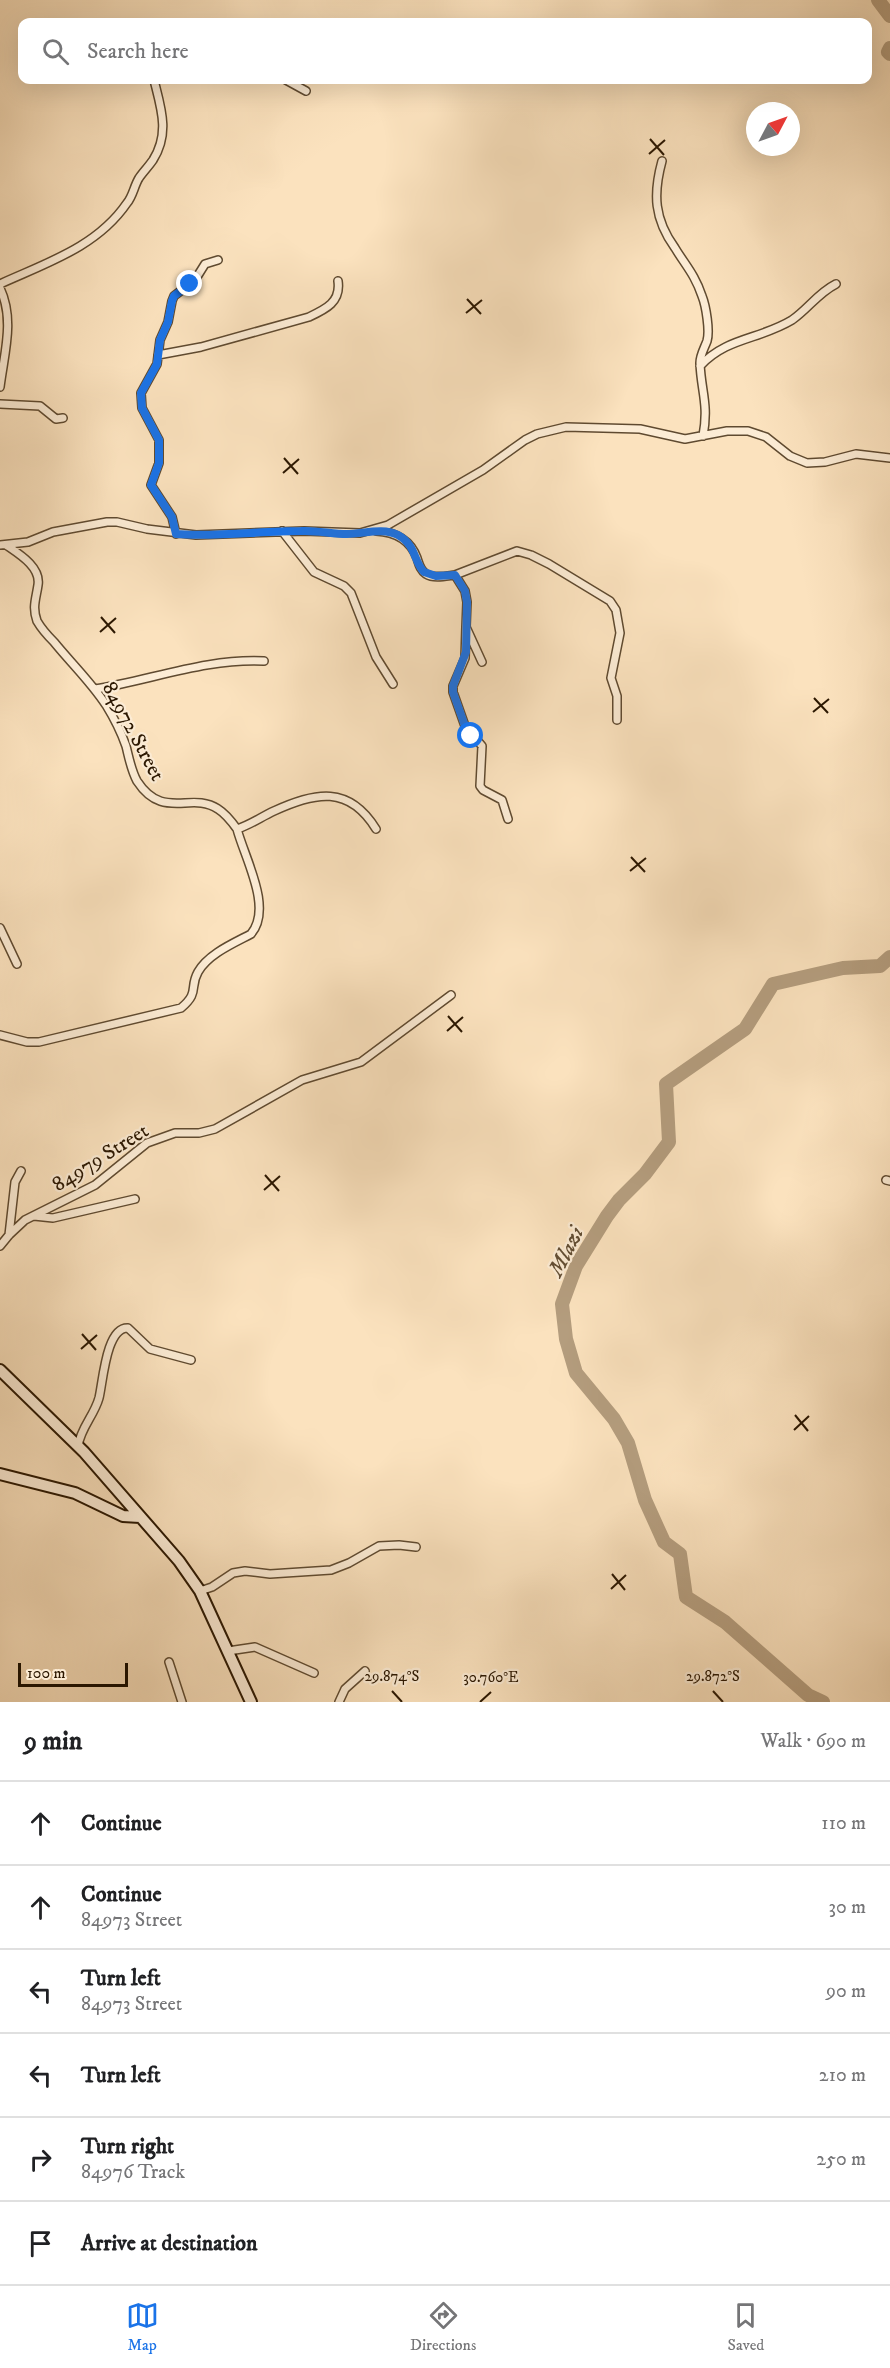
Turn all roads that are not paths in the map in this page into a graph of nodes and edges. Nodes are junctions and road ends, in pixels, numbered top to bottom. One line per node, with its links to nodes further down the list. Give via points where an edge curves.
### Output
1 (155, 84): 8 (street, via 164,133 154,159 123,210 94,238)
2 (293, 84): 3 (street)
3 (306, 91)
4 (662, 161): 10 (street, via 656,185 658,213 673,246 692,271 703,299 708,334)
5 (218, 260): 9 (street, via 205,264 195,280 174,296)
6 (338, 281): 9 (street, via 335,301 309,317)
7 (836, 284): 10 (street, via 791,320 715,351)
8 (0, 286): 11 (street, via 8,319)
9 (158, 355): 18 (street, via 141,401 159,440 159,463 151,485 172,517)
10 (700, 366): 14 (street, via 706,406)
11 (0, 387)
12 (0, 404): 13 (street, via 32,404 56,419)
13 (63, 418)
14 (703, 436): 15 (street, via 748,431 807,463 856,454); 17 (street, via 686,439 615,428 549,430 525,440 483,470)
15 (890, 458)
16 (282, 531): 17 (street); 18 (street); 24 (street, via 314,572 344,586 355,598 376,657)
17 (373, 531): 20 (street, via 401,537 427,575)
18 (176, 534): 19 (street, via 107,522)
19 (3, 545): 25 (street, 84972 Street, via 26,560 38,575 34,603 38,623)
20 (455, 575): 21 (street, via 465,591); 26 (street, via 517,551 549,564 610,601 616,610 620,633 611,678 617,696)
21 (466, 627): 23 (street); 27 (street, via 465,658 453,686 454,698 467,731 482,746 480,786 502,800)
22 (264, 661): 25 (street, via 209,665)
23 (482, 662)
24 (393, 684)
25 (95, 689): 28 (street, 84972 Street, via 115,721 136,779 145,792 166,803 218,809)
26 (617, 720)
27 (508, 819)
28 (237, 829): 29 (street, via 318,795 357,806); 33 (street, via 260,905 257,928 204,964 197,973 191,1000 181,1008 39,1042)
29 (376, 829)
30 (0, 928): 31 (street)
31 (17, 964)
32 (451, 995): 36 (street, 84979 Street, via 361,1062 302,1080 215,1130 176,1133 147,1143 95,1185)
33 (0, 1035)
34 (21, 1171): 37 (street, via 15,1182)
35 (135, 1199): 36 (street, via 53,1218)
36 (34, 1216): 37 (street, 84979 Street)
37 (9, 1235): 38 (street, 84979 Street)
38 (0, 1246)
39 (191, 1359): 41 (street, via 150,1348 128,1328 121,1330 108,1353 99,1399)
40 (0, 1371): 41 (street)
41 (78, 1446): 43 (street)
42 (0, 1474): 43 (street, via 75,1493 123,1516)
43 (140, 1517): 45 (street)
44 (416, 1547): 45 (street, via 379,1546 331,1570 232,1573)
45 (200, 1591): 46 (street)
46 (228, 1651): 49 (street, via 265,1649); 51 (street)
47 (169, 1662): 50 (street)
48 (364, 1671): 52 (street, via 345,1689)
49 (314, 1673)
50 (182, 1702)
51 (251, 1702)
52 (339, 1702)

